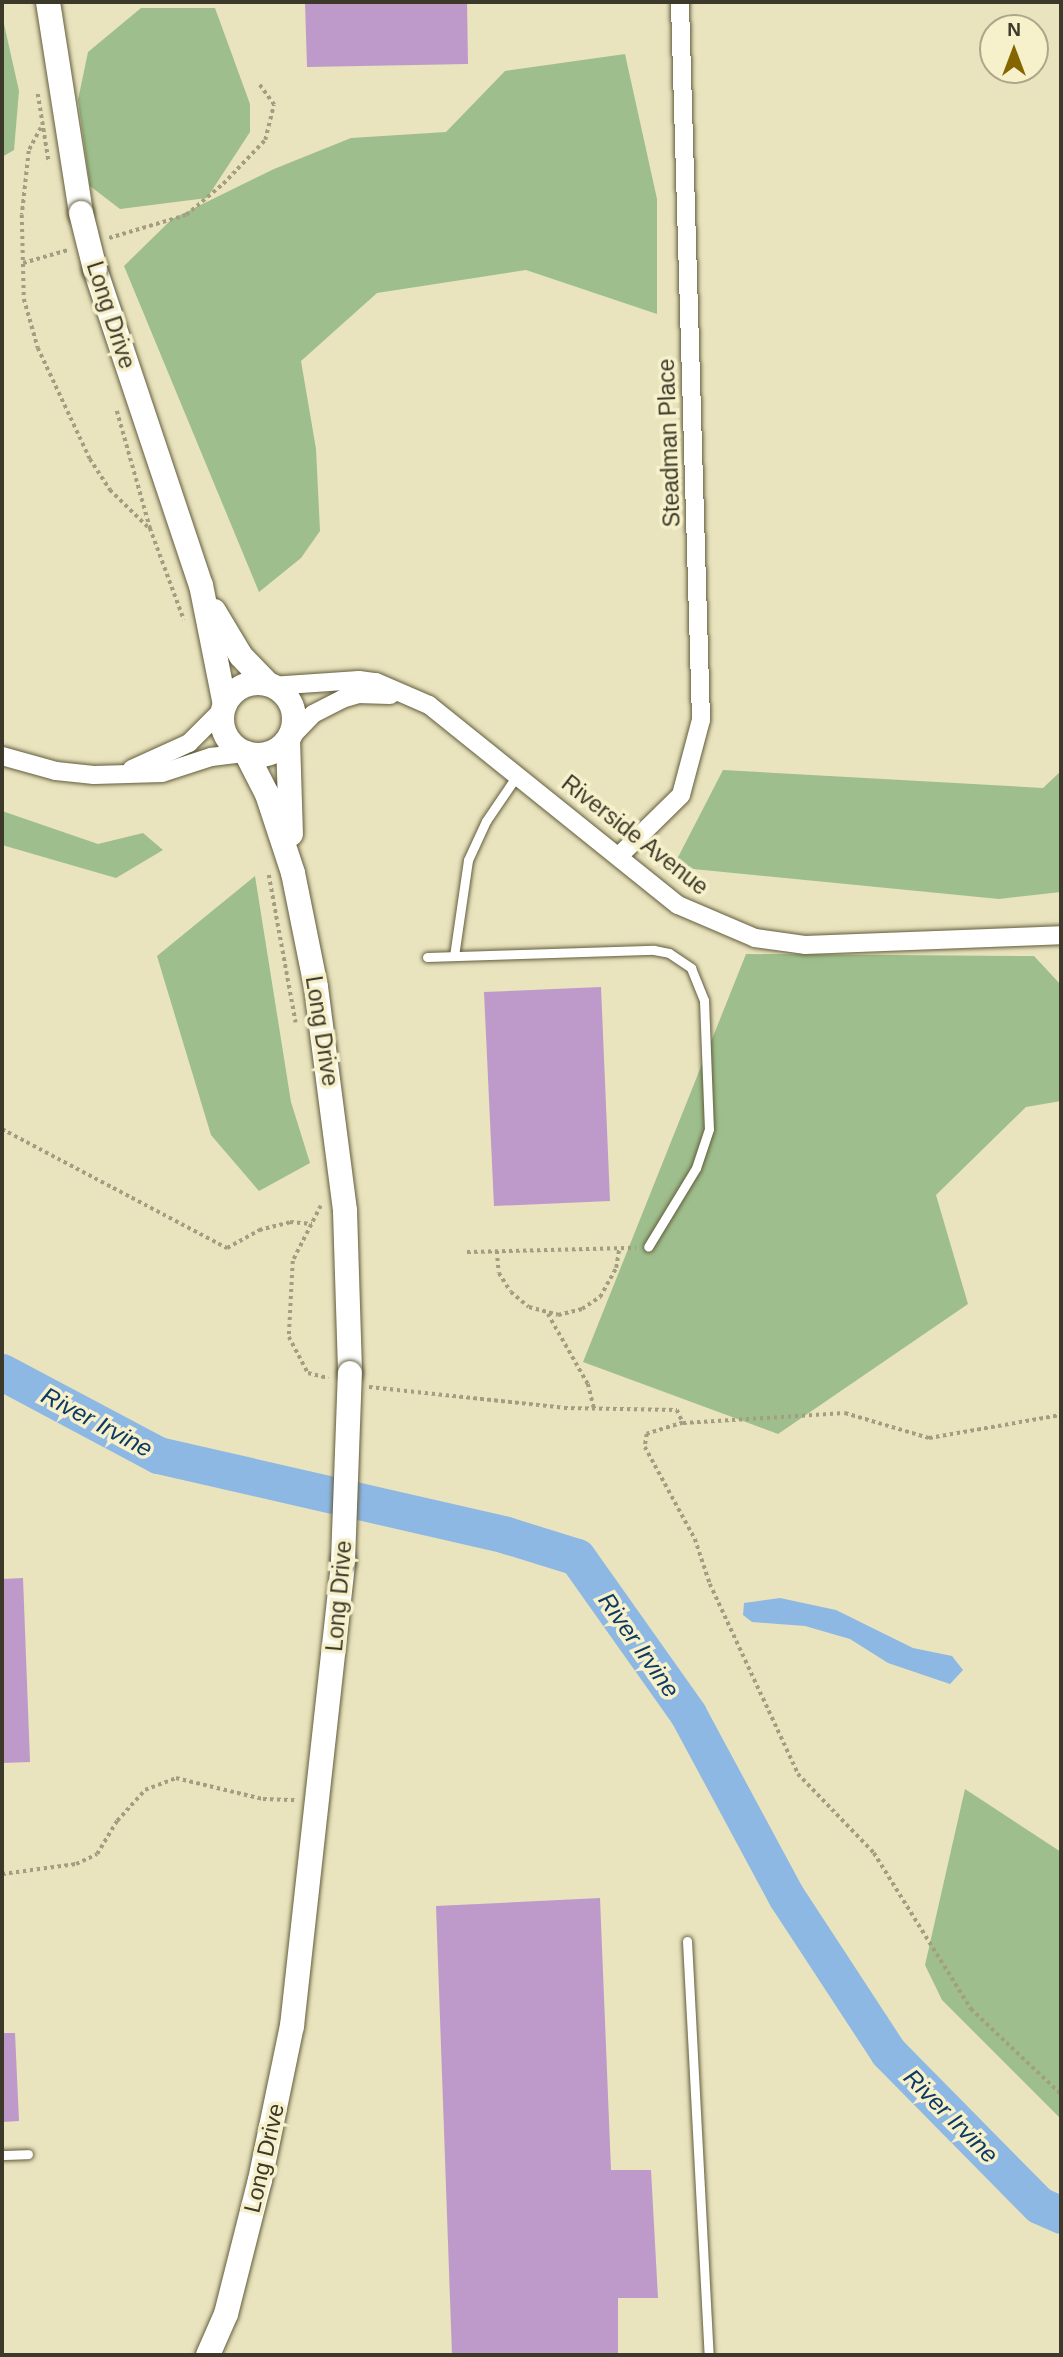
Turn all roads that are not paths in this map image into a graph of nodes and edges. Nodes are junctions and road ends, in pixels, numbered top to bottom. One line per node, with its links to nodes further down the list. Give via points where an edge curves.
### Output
1 (48, 2): 4 (main road, Long Drive)
2 (62, 2): 4 (main road, Long Drive)
3 (680, 2): 14 (street, Steadman Place, via 701,720 681,795)
4 (55, 38): 5 (main road, Long Drive, bridge, via 81,213 95,269)
5 (201, 585): 6 (main road, Long Drive, via 231,642); 8 (main road, Long Drive)
6 (270, 685): 7 (street, Riverside Avenue, via 359,680); 8 (main road, via 238,689); 9 (main road, via 290,702 294,726)
7 (415, 698): 9 (street, Riverside Avenue, via 379,693 342,699 313,714); 13 (street, Riverside Avenue)
8 (224, 707): 10 (main road, via 228,739); 12 (street, via 189,743)
9 (289, 739): 10 (main road, via 269,754); 15 (main road, Long Drive)
10 (245, 753): 12 (street, via 211,757 162,773); 15 (main road, Long Drive, via 267,794)
11 (2, 756): 12 (street, via 55,771)
12 (116, 774)
13 (518, 774): 14 (street, Riverside Avenue); 17 (lane, via 486,821 468,860)
14 (620, 856): 16 (street, Riverside Avenue, via 689,911 734,931 779,942)
15 (293, 873): 23 (main road, Long Drive, bridge, via 316,988 339,1152 349,1373 344,1561 292,2026)
16 (1061, 935)
17 (454, 956): 18 (lane); 19 (lane, via 654,950 681,959 698,979 704,1000 709,1129 696,1168)
18 (427, 957)
19 (648, 1247)
20 (687, 1941): 26 (lane)
21 (28, 2154): 22 (lane)
22 (2, 2155)
23 (226, 2314): 24 (main road, Long Drive); 25 (main road, Long Drive)
24 (208, 2355)
25 (222, 2355)
26 (709, 2355)

